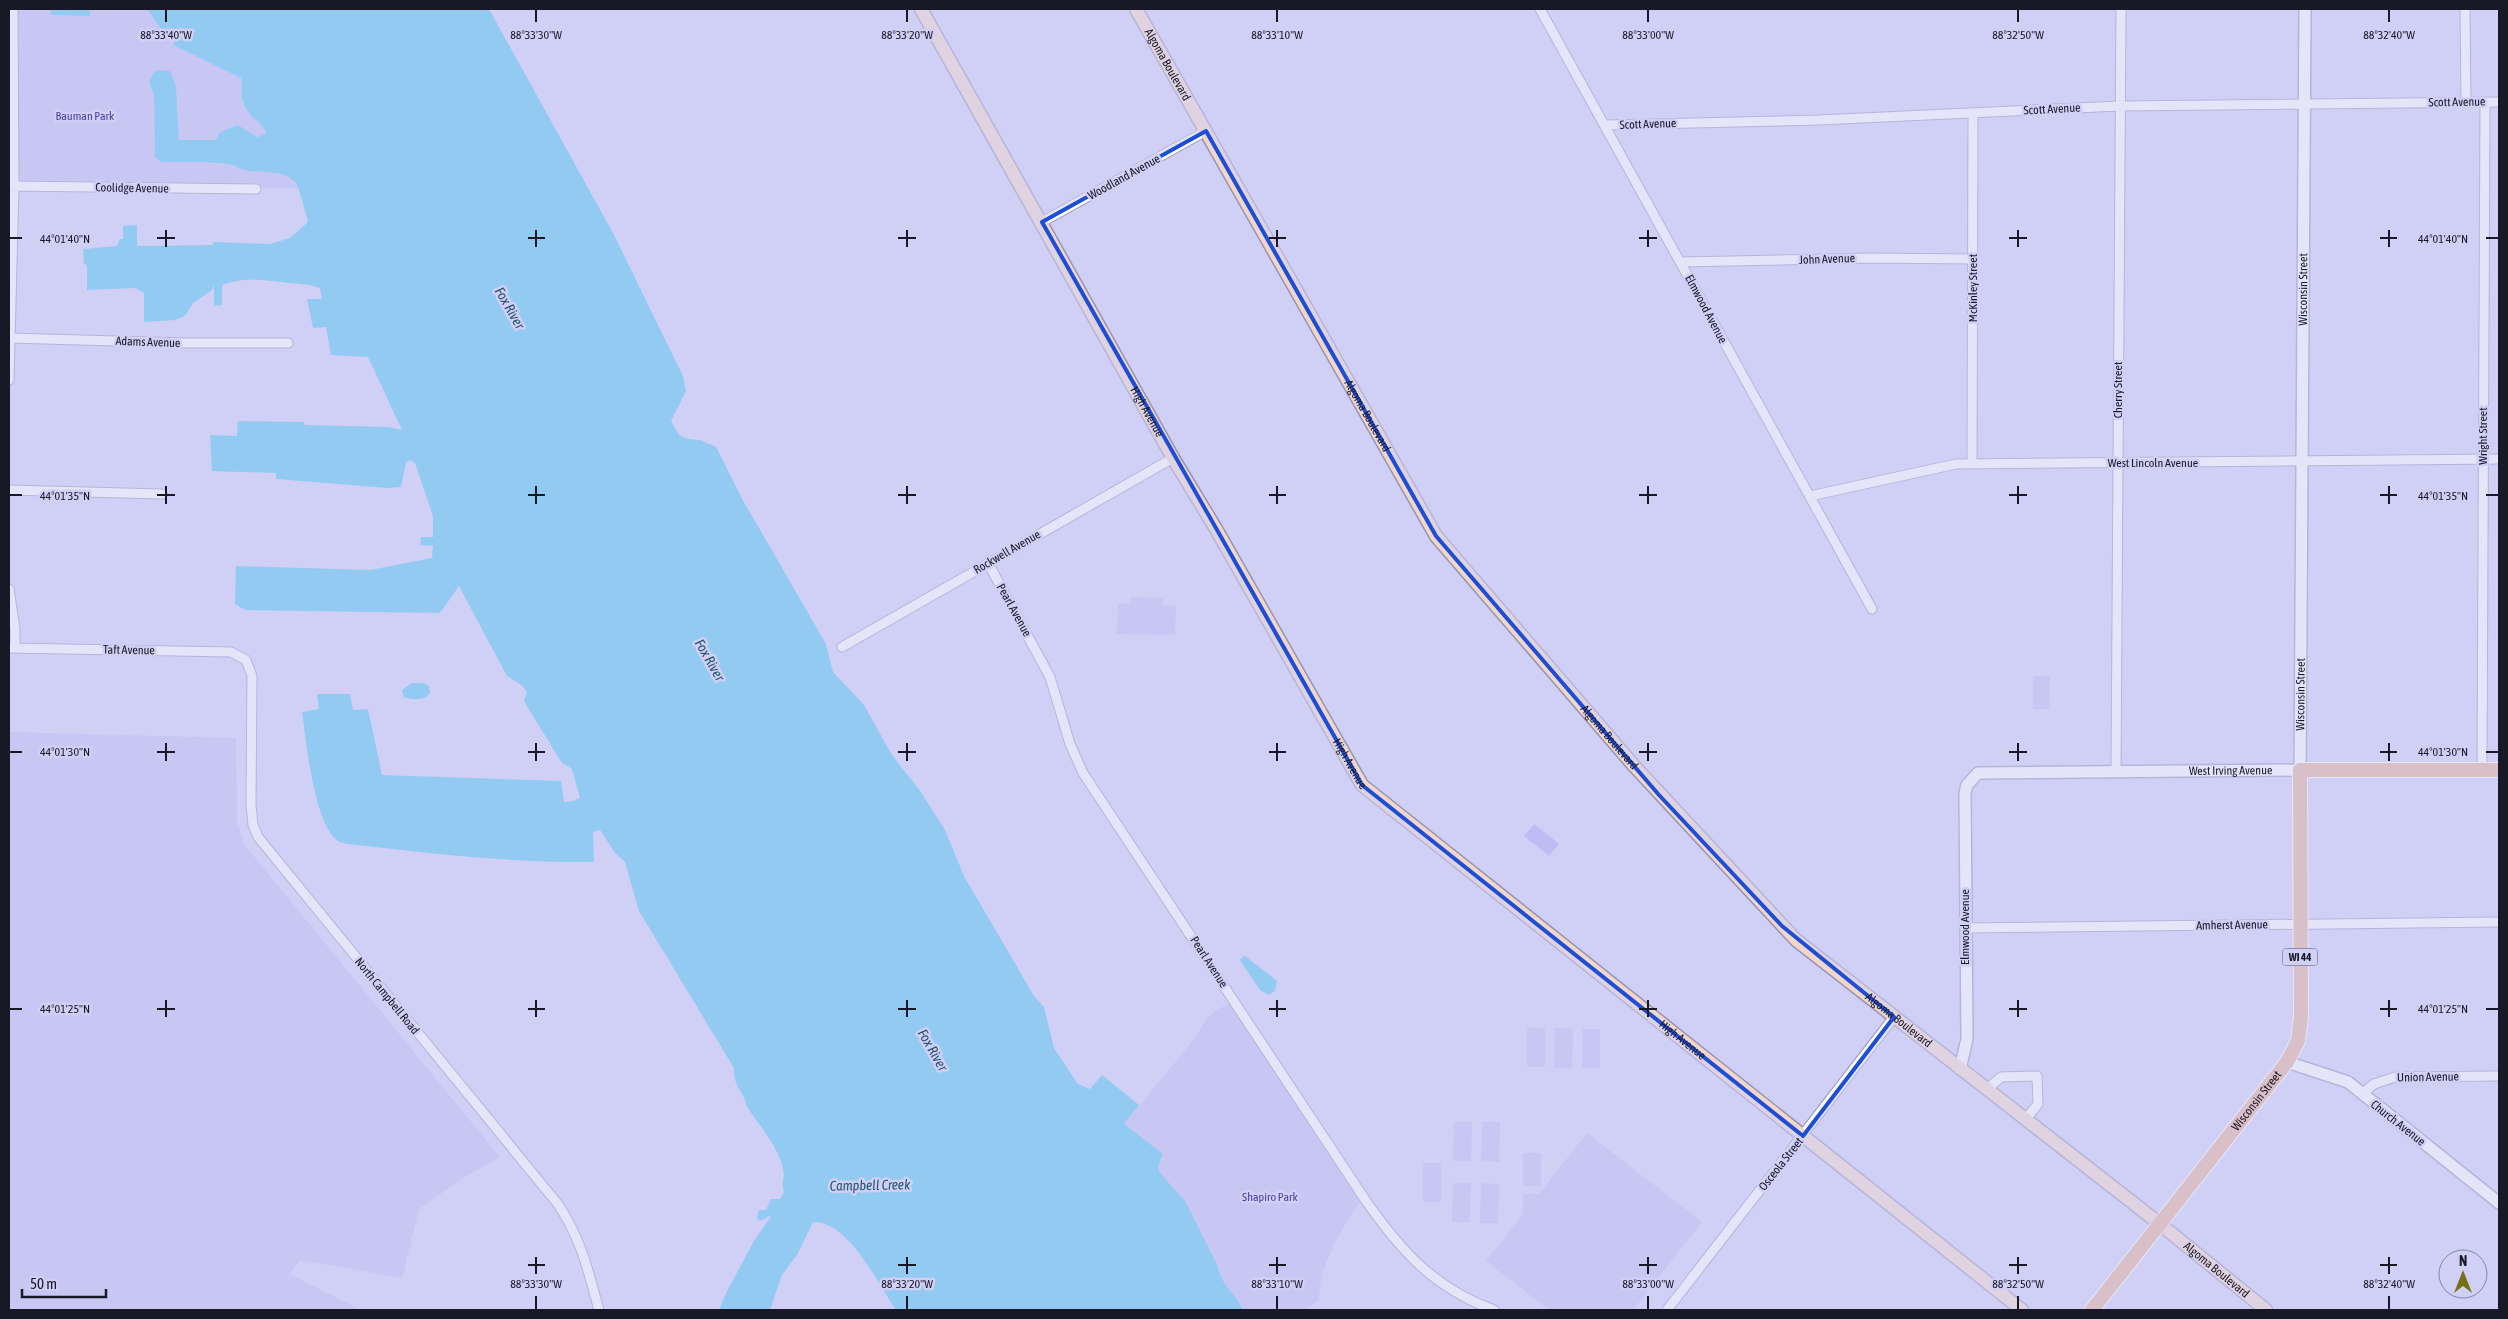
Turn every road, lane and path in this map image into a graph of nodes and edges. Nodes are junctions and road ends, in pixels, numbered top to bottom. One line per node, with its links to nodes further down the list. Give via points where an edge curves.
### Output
1 (13, 9): 8 (street)
2 (921, 9): 19 (main road, High Avenue)
3 (1136, 9): 16 (main road, Algoma Boulevard)
4 (1540, 9): 15 (street, Elmwood Avenue)
5 (2121, 9): 13 (street, Cherry Street)
6 (2305, 9): 12 (street, Wisconsin Street)
7 (2465, 9): 9 (street)
8 (11, 34): 17 (street)
9 (2466, 102): 10 (street, Scott Avenue); 12 (street, Scott Avenue)
10 (2485, 102): 11 (street, Scott Avenue); 27 (street, Wright Street)
11 (2499, 102)
12 (2305, 104): 13 (street, Scott Avenue); 28 (street, Wisconsin Street)
13 (2120, 106): 14 (street, Scott Avenue); 29 (street, Cherry Street)
14 (1973, 112): 15 (street, Scott Avenue); 20 (street, McKinley Street)
15 (1606, 125): 21 (street, Elmwood Avenue)
16 (1206, 131): 19 (street, Woodland Avenue); 48 (main road, Algoma Boulevard, via 1436,536 1659,795 1782,926)
17 (12, 186): 18 (street, Coolidge Avenue); 22 (street)
18 (256, 189)
19 (1042, 222): 25 (main road, High Avenue)
20 (1973, 259): 21 (street, John Avenue); 30 (street, McKinley Street)
21 (1681, 262): 33 (street, Elmwood Avenue)
22 (9, 338): 23 (street, Adams Avenue); 24 (street)
23 (288, 343)
24 (9, 380)
25 (1173, 458): 34 (street, Rockwell Avenue); 55 (main road, High Avenue, via 1362,785)
26 (2499, 459): 27 (street, West Lincoln Avenue)
27 (2483, 460): 28 (street, West Lincoln Avenue); 41 (street, Wright Street)
28 (2303, 462): 29 (street, West Lincoln Avenue); 40 (street, Wisconsin Street)
29 (2118, 463): 30 (street, West Lincoln Avenue); 43 (street, Cherry Street)
30 (1972, 464): 33 (street, West Lincoln Avenue, via 1956,464)
31 (9, 490): 32 (street)
32 (162, 494)
33 (1810, 496): 36 (street, Elmwood Avenue)
34 (988, 563): 37 (street, Rockwell Avenue); 59 (street, Pearl Avenue, via 1050,677 1070,744 1083,773 1366,1201 1394,1240 1420,1267 1451,1290)
35 (9, 589): 38 (street, via 15,629)
36 (1872, 609)
37 (842, 647)
38 (12, 648): 39 (street, Taft Avenue, via 232,652)
39 (246, 660): 58 (street, North Campbell Road, via 252,676 251,806 258,837 557,1203 584,1250)
40 (2300, 770): 41 (main road, West Irving Avenue); 43 (street, West Irving Avenue); 46 (main road, Wisconsin Street / WI 44)
41 (2482, 770): 42 (main road, West Irving Avenue)
42 (2499, 770)
43 (2116, 772): 44 (street, West Irving Avenue, via 1978,774)
44 (1967, 785): 47 (street, Elmwood Avenue)
45 (2499, 922): 46 (street, Amherst Avenue)
46 (2300, 924): 47 (street, Amherst Avenue); 49 (main road, Wisconsin Street / WI 44, via 2300,1030)
47 (1965, 928): 50 (street, Elmwood Avenue, via 1966,1039)
48 (1894, 1017): 50 (main road, Algoma Boulevard); 55 (street, Osceola Street)
49 (2287, 1062): 53 (street, Church Avenue, via 2340,1079); 57 (main road, Wisconsin Street / WI 44)
50 (1960, 1069): 52 (main road, Algoma Boulevard)
51 (2499, 1076): 53 (street, Union Avenue, via 2395,1077 2374,1084)
52 (1986, 1090): 54 (main road, Algoma Boulevard); 54 (street, via 2001,1077 2037,1076 2038,1104)
53 (2362, 1094): 56 (street, Church Avenue)
54 (2025, 1120): 57 (main road, Algoma Boulevard)
55 (1803, 1136): 60 (street, Osceola Street); 61 (main road, High Avenue)
56 (2499, 1203)
57 (2160, 1224): 62 (main road, Wisconsin Street / WI 44); 63 (main road, Algoma Boulevard)
58 (599, 1310)
59 (1494, 1310)
60 (1667, 1310)
61 (2022, 1310)
62 (2092, 1310)
63 (2266, 1310)

